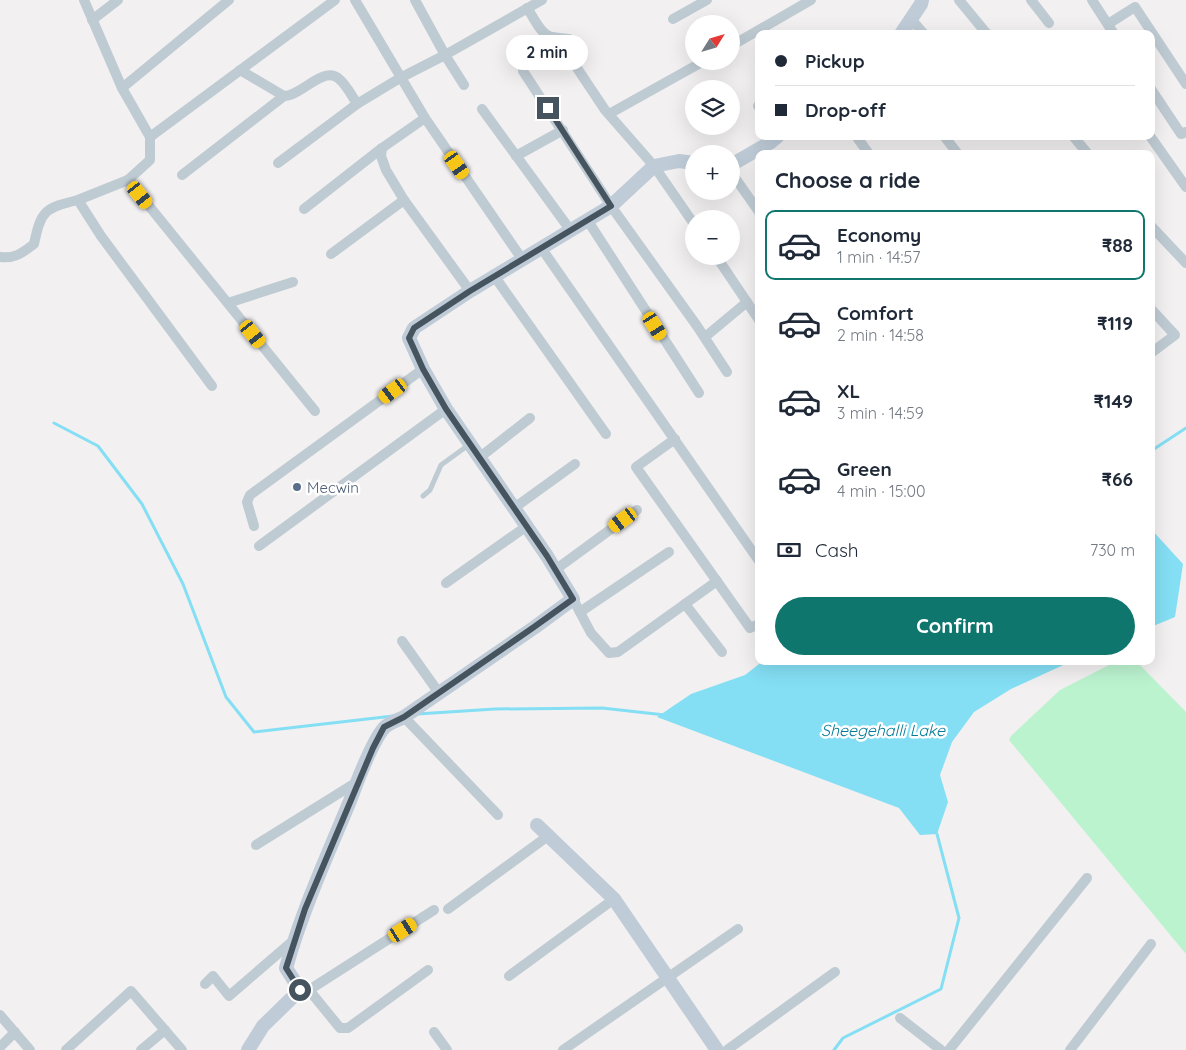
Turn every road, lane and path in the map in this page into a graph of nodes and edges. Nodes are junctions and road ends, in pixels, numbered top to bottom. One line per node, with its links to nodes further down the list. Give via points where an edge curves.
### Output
1 (84, 0): 16 (street)
2 (118, 0): 16 (street)
3 (229, 0): 36 (street)
4 (335, 0): 30 (street)
5 (355, 0): 33 (street)
6 (415, 0): 29 (street)
7 (542, 0): 14 (street)
8 (707, 0): 17 (street)
9 (811, 0): 19 (street)
10 (959, 0): 22 (street)
11 (1032, 0): 18 (street)
12 (1092, 0): 23 (street)
13 (924, 1): 15 (street)
14 (527, 8): 29 (street); 41 (street, via 544,33 569,39 574,62)
15 (911, 19): 20 (street); 21 (street)
16 (92, 20): 36 (street)
17 (673, 20)
18 (1049, 23)
19 (759, 30)
20 (904, 30)
21 (921, 30)
22 (984, 30)
23 (1110, 30)
24 (1112, 30): 25 (street, via 1135,7)
25 (1150, 30)
26 (755, 32): 28 (street)
27 (1155, 37): 34 (street)
28 (740, 41)
29 (445, 55): 33 (street); 35 (street)
30 (240, 70): 38 (street); 45 (street)
31 (523, 70): 43 (street)
32 (688, 70): 41 (street)
33 (400, 78): 39 (street); 42 (street)
34 (1186, 84)
35 (464, 85)
36 (122, 88): 45 (street)
37 (1155, 95): 44 (street, via 1181,134)
38 (284, 96): 39 (street, via 291,96 324,75 332,75); 60 (street)
39 (358, 104): 58 (street)
40 (482, 109): 55 (street)
41 (609, 114): 59 (street)
42 (425, 118): 50 (street); 76 (street)
43 (563, 130): 55 (street); 66 (street)
44 (1186, 132)
45 (150, 138): 61 (street, via 150,160)
46 (773, 140): 51 (street)
47 (947, 140): 52 (street)
48 (1076, 140): 53 (street)
49 (1153, 140): 63 (street)
50 (382, 148): 65 (street, via 386,170); 68 (street)
51 (756, 150)
52 (955, 150)
53 (1085, 150)
54 (755, 151): 56 (street)
55 (516, 156): 72 (street)
56 (740, 159)
57 (685, 162): 59 (street)
58 (278, 163)
59 (654, 166): 66 (street); 69 (street)
60 (182, 175)
61 (128, 180): 64 (street); 83 (street)
62 (740, 185): 67 (street)
63 (1186, 187)
64 (78, 200): 75 (street, via 57,205 44,213 38,222 34,244 21,254); 90 (street)
65 (404, 200): 74 (street); 81 (street)
66 (611, 206): 70 (street); 86 (street)
67 (755, 206)
68 (304, 209)
69 (685, 211)
70 (588, 221): 72 (street); 91 (street)
71 (1155, 230): 77 (street)
72 (571, 231): 73 (street)
73 (542, 249): 76 (street); 96 (street)
74 (331, 254)
75 (0, 257)
76 (522, 259): 79 (street)
77 (1186, 263)
78 (722, 265): 82 (street)
79 (495, 277): 81 (street); 95 (street)
80 (293, 282): 83 (street)
81 (470, 291): 88 (street, via 414,328 409,338)
82 (747, 302): 85 (street); 86 (street)
83 (228, 303): 93 (street)
84 (1155, 313): 87 (street, via 1175,335)
85 (755, 314)
86 (704, 337): 89 (street)
87 (1155, 350)
88 (423, 369): 92 (street); 103 (street, via 250,496 248,502)
89 (727, 372)
90 (212, 386)
91 (699, 393)
92 (446, 409): 97 (street); 105 (street)
93 (315, 411)
94 (530, 418): 98 (street)
95 (606, 434)
96 (675, 439): 107 (street); 109 (street, via 636,467)
97 (470, 444): 98 (street); 100 (lane, via 441,465 430,490)
98 (479, 458): 101 (street)
99 (575, 464): 101 (street)
100 (423, 496)
101 (514, 508): 104 (street)
102 (637, 510): 108 (street)
103 (254, 526)
104 (527, 526): 108 (street); 110 (street)
105 (259, 546)
106 (669, 552): 113 (street)
107 (755, 555)
108 (555, 570): 111 (street)
109 (717, 581): 112 (street); 114 (street, via 750,628)
110 (446, 583)
111 (573, 599): 113 (street); 117 (street)
112 (685, 604): 113 (street, via 618,652 609,653 591,633); 116 (street)
113 (580, 612)
114 (755, 626)
115 (402, 641): 117 (street)
116 (722, 652)
117 (439, 693): 118 (street)
118 (404, 717): 119 (street, via 384,727); 120 (street)
119 (357, 782): 123 (street); 129 (street)
120 (498, 815)
121 (537, 825): 122 (street)
122 (548, 836): 125 (street); 126 (street)
123 (256, 845)
124 (1087, 878): 153 (street)
125 (614, 899): 133 (street); 134 (street)
126 (448, 909)
127 (434, 910): 136 (street)
128 (738, 929): 134 (street)
129 (294, 940): 135 (street, via 229,996 213,976); 136 (street, via 286,968)
130 (1151, 944): 154 (street)
131 (428, 970): 136 (street, via 348,1028 340,1028)
132 (835, 972): 151 (street)
133 (509, 976)
134 (668, 977): 149 (street); 150 (street)
135 (205, 984)
136 (304, 990): 147 (street, via 263,1026)
137 (0, 1015): 140 (street)
138 (900, 1018): 152 (street)
139 (165, 1030): 144 (street, via 131,991); 145 (street); 146 (street)
140 (15, 1032): 142 (street); 143 (street)
141 (434, 1032): 148 (street)
142 (0, 1047)
143 (30, 1050)
144 (66, 1050)
145 (141, 1050)
146 (182, 1050)
147 (248, 1050)
148 (447, 1050)
149 (563, 1050)
150 (717, 1050)
151 (726, 1050)
152 (941, 1050)
153 (949, 1050)
154 (1070, 1050)

